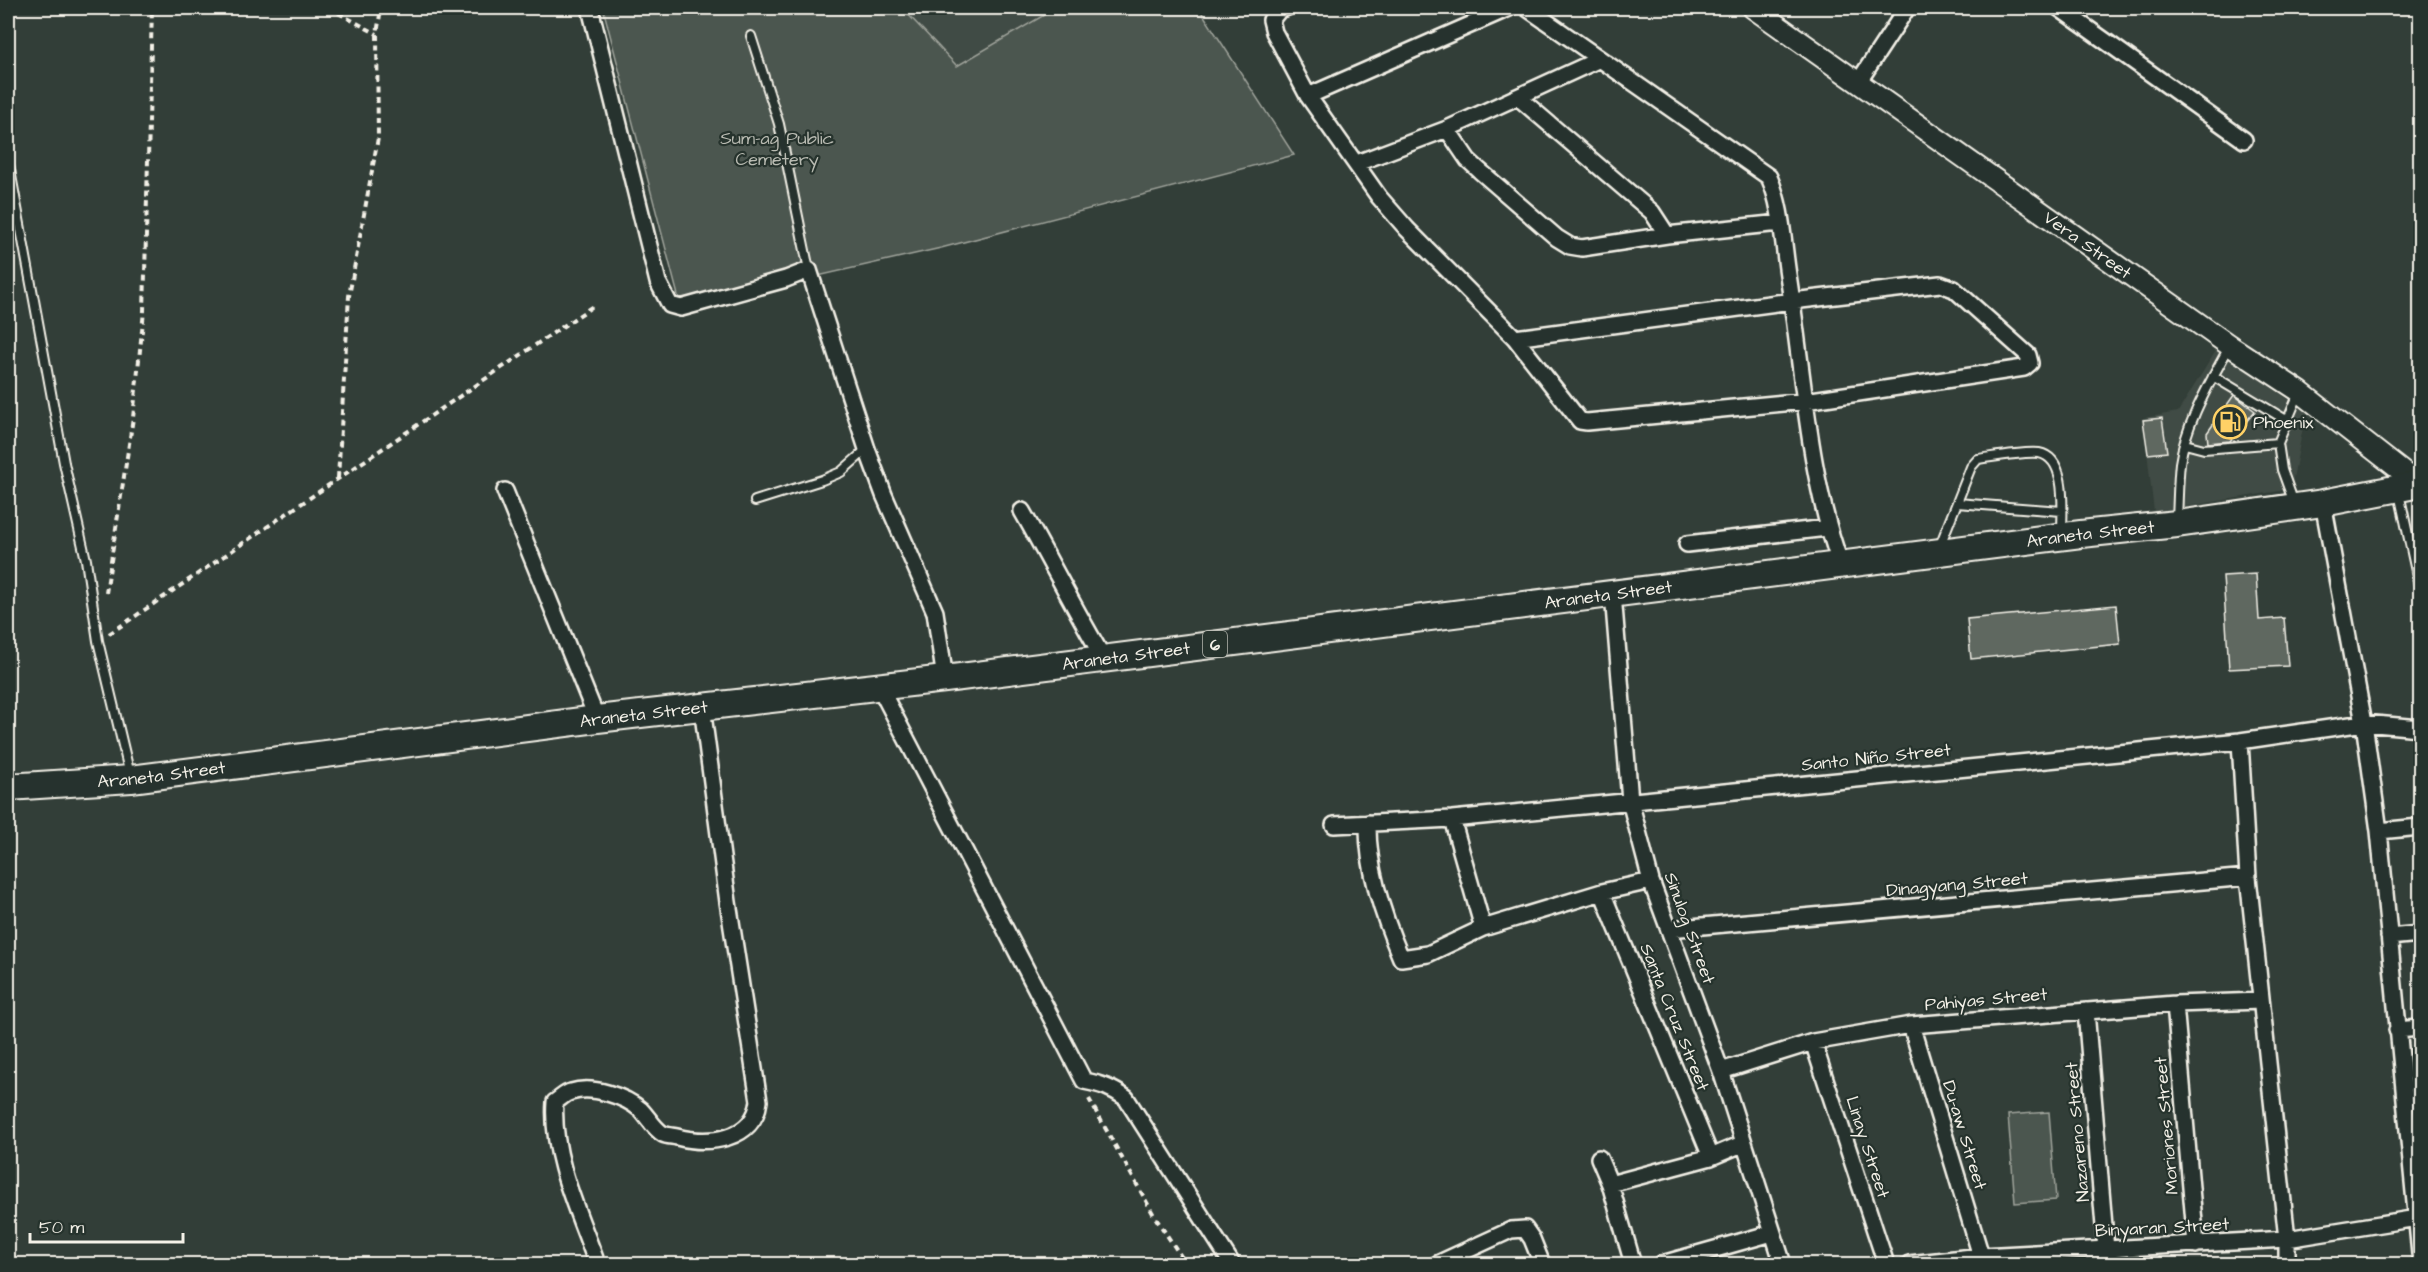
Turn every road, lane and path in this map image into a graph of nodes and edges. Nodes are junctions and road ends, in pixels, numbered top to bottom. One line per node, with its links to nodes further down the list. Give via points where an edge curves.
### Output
1 (152, 8): 51 (path, via 144,311 133,418)
2 (329, 8): 11 (path)
3 (381, 8): 11 (path)
4 (590, 8): 23 (street, via 658,282 670,305 681,308)
5 (1286, 8): 15 (street, via 1271,20)
6 (1509, 8): 15 (street)
7 (1527, 8): 13 (street)
8 (1753, 8): 14 (street, Vera Street)
9 (1907, 8): 14 (street)
10 (2059, 8): 18 (street)
11 (377, 34): 35 (path, via 378,138 349,296)
12 (751, 36): 23 (lane, via 779,124)
13 (1600, 59): 16 (street); 21 (street, via 1764,171 1772,184)
14 (1859, 81): 27 (street, Vera Street)
15 (1308, 96): 20 (street)
16 (1519, 98): 17 (street); 22 (street, via 1652,212)
17 (1446, 129): 20 (street); 22 (street, via 1468,160 1570,246 1582,248)
18 (2244, 140)
19 (8, 159): 53 (lane, via 64,463 86,560)
20 (1357, 163): 26 (street, via 1407,229)
21 (1780, 223): 22 (street); 24 (street)
22 (1667, 235)
23 (810, 270): 34 (street)
24 (1792, 301): 26 (street); 30 (street); 30 (street, via 1948,285 2028,355 2030,363 2024,368)
25 (592, 306): 35 (path)
26 (1515, 338): 30 (street, via 1574,416 1587,422)
27 (2229, 345): 28 (lane); 29 (street, Vera Street)
28 (2213, 376): 31 (lane); 33 (lane)
29 (2299, 392): 31 (lane); 36 (street, Vera Street)
30 (1805, 401): 45 (street)
31 (2286, 420): 32 (lane)
32 (2278, 443): 33 (lane, via 2204,450); 41 (lane)
33 (2185, 444): 44 (lane, via 2180,462)
34 (867, 449): 38 (lane, via 841,472); 55 (street, via 935,612)
35 (338, 479): 53 (path)
36 (2412, 485): 40 (highway, Araneta Street / 6); 50 (lane)
37 (506, 491): 58 (street)
38 (755, 501)
39 (1957, 503): 43 (lane); 43 (lane, via 1978,459 2040,453 2055,463 2061,478); 48 (lane)
40 (2324, 503): 41 (highway, Araneta Street / 6); 59 (street)
41 (2294, 506): 44 (highway, Araneta Street / 6)
42 (1022, 511): 54 (street)
43 (2062, 511): 46 (lane)
44 (2177, 524): 46 (highway, Araneta Street / 6)
45 (1827, 528): 47 (street); 49 (street)
46 (2062, 537): 48 (highway, Araneta Street / 6)
47 (1687, 543)
48 (1937, 553): 49 (highway, Araneta Street / 6)
49 (1841, 566): 52 (highway, Araneta Street / 6)
50 (2421, 590)
51 (105, 594)
52 (1613, 594): 54 (highway, Araneta Street / 6); 64 (street, Sinulog Street)
53 (98, 641): 62 (lane)
54 (1104, 659): 55 (highway, Araneta Street / 6)
55 (945, 679): 56 (highway, Araneta Street / 6)
56 (879, 686): 57 (highway, Araneta Street / 6); 85 (street)
57 (702, 707): 58 (highway, Araneta Street / 6); 98 (street, via 758,1110 744,1129 726,1139 705,1141 662,1134 641,1110 624,1098 606,1093 571,1092 555,1101 553,1122 563,1171)
58 (597, 719): 62 (highway, Araneta Street / 6)
59 (2364, 723): 60 (street, Santo Niño Street); 61 (street, Santo Niño Street); 69 (street)
60 (2421, 728)
61 (2240, 741): 64 (street, Santo Niño Street); 70 (street)
62 (131, 779): 63 (highway, Araneta Street / 6)
63 (8, 787)
64 (1630, 801): 65 (street, Santo Niño Street); 71 (street, Sinulog Street)
65 (1452, 819): 66 (street, Santo Niño Street); 73 (street)
66 (1368, 824): 67 (street, Santo Niño Street); 73 (street, via 1368,849 1388,928 1401,958 1428,954)
67 (1334, 825)
68 (2421, 827): 69 (street)
69 (2379, 831): 76 (street)
70 (2248, 877): 74 (street, Dinagyang Street); 77 (street)
71 (1651, 881): 72 (street); 74 (street, Sinulog Street)
72 (1602, 892): 73 (street); 87 (street, Santa Cruz Street)
73 (1483, 928)
74 (1669, 929): 84 (street, Sinulog Street)
75 (2421, 934): 76 (street)
76 (2390, 936): 82 (street)
77 (2260, 1001): 78 (street, Pahiyas Street); 92 (street)
78 (2175, 1004): 79 (street, Pahiyas Street); 93 (street, Moriones Street)
79 (2086, 1011): 80 (street, Pahiyas Street); 94 (street, Nazareno Street)
80 (1911, 1025): 83 (street, Pahiyas Street); 96 (street, Du-aw Street)
81 (2421, 1028): 82 (street)
82 (2397, 1030): 90 (street)
83 (1813, 1042): 84 (street, Pahiyas Street); 106 (street, Linay Street)
84 (1721, 1071): 86 (street, Sinulog Street)
85 (1084, 1081): 99 (path, via 1095,1113); 100 (street, via 1103,1084 1126,1098)
86 (1743, 1144): 87 (street); 91 (street, Sinulog Street)
87 (1711, 1157): 89 (street)
88 (1599, 1158): 89 (street)
89 (1610, 1184): 103 (street)
90 (2417, 1218): 92 (street, Binyaran Street); 95 (street)
91 (1772, 1233): 104 (street); 105 (street, Sinulog Street)
92 (2287, 1239): 93 (street, Binyaran Street); 108 (street)
93 (2196, 1245): 94 (street, Binyaran Street)
94 (2106, 1250): 96 (street, Binyaran Street)
95 (2421, 1254)
96 (1982, 1256): 107 (street, Binyaran Street)
97 (1468, 1258): 101 (street); 102 (street, via 1511,1230 1525,1229)
98 (597, 1264)
99 (1186, 1264)
100 (1232, 1264)
101 (1437, 1264)
102 (1542, 1264)
103 (1633, 1264)
104 (1662, 1264)
105 (1783, 1264)
106 (1886, 1264)
107 (1909, 1264)
108 (2286, 1264)

